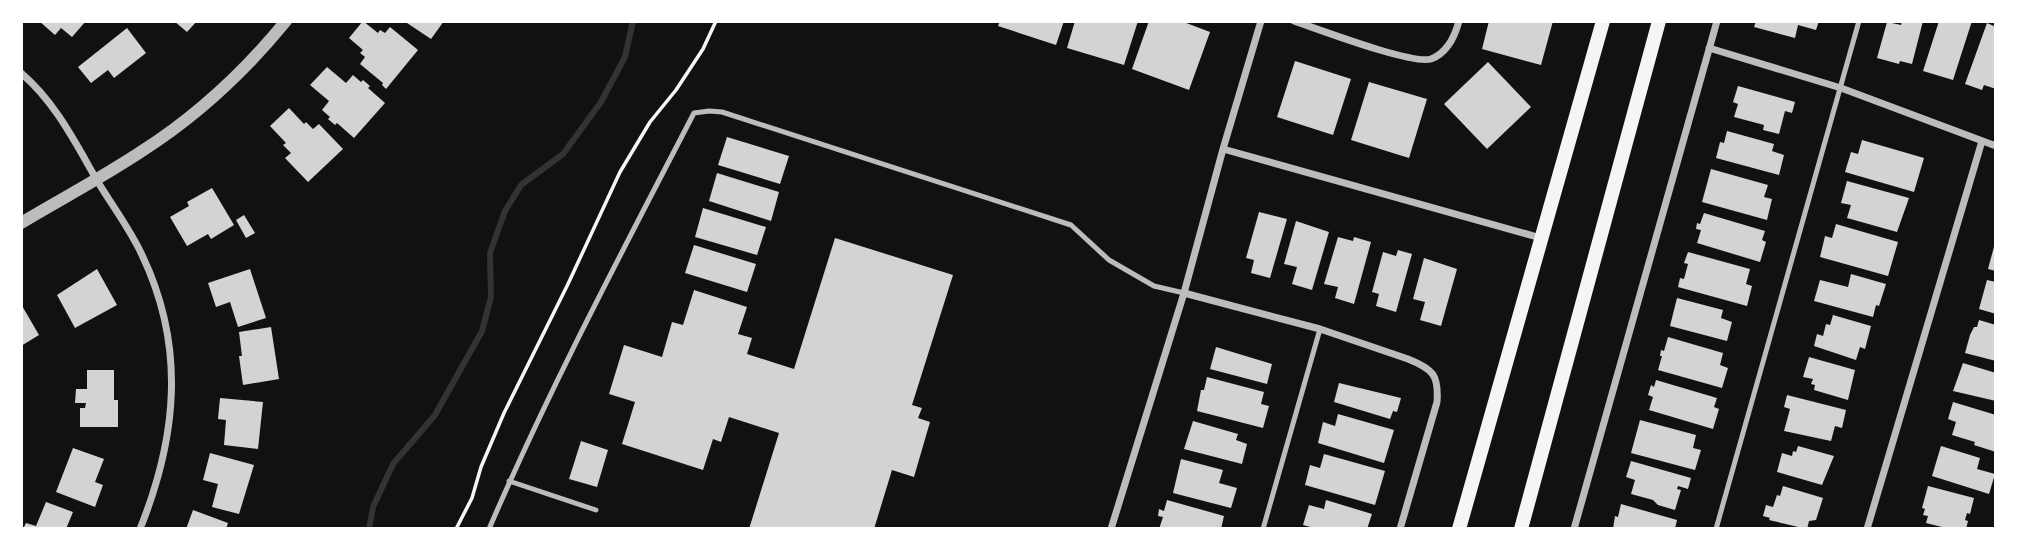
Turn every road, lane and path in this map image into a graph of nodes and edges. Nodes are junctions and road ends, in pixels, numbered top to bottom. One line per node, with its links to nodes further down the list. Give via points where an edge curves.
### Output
1 (286, 21): 16 (street, via 236,76 186,120)
2 (716, 21): 24 (path, via 703,50 620,172 504,413)
3 (1261, 21): 15 (street)
4 (1294, 21): 5 (street, via 1429,60 1445,50)
5 (1459, 21)
6 (1603, 21): 18 (main road)
7 (1659, 21): 30 (main road)
8 (1717, 21): 10 (street)
9 (1859, 21): 12 (lane)
10 (1709, 48): 12 (street); 31 (street)
11 (21, 73): 16 (street, via 74,138)
12 (1841, 88): 13 (street); 32 (lane)
13 (1982, 141): 14 (street); 33 (street)
14 (1996, 146)
15 (1223, 149): 18 (street); 19 (street)
16 (96, 179): 17 (street); 23 (street, via 142,255 156,288 169,343 172,393 165,456)
17 (21, 223)
18 (1541, 238): 29 (main road)
19 (1184, 293): 20 (street); 21 (lane, via 1154,286 1109,260 1071,225 722,112 694,113); 26 (street)
20 (1320, 329): 27 (lane); 28 (street, via 1422,365 1438,385)
21 (509, 481): 22 (lane); 25 (lane)
22 (596, 510)
23 (140, 529)
24 (456, 529)
25 (489, 529)
26 (1111, 529)
27 (1263, 529)
28 (1400, 529)
29 (1459, 529)
30 (1521, 529)
31 (1573, 529)
32 (1716, 529)
33 (1867, 529)

